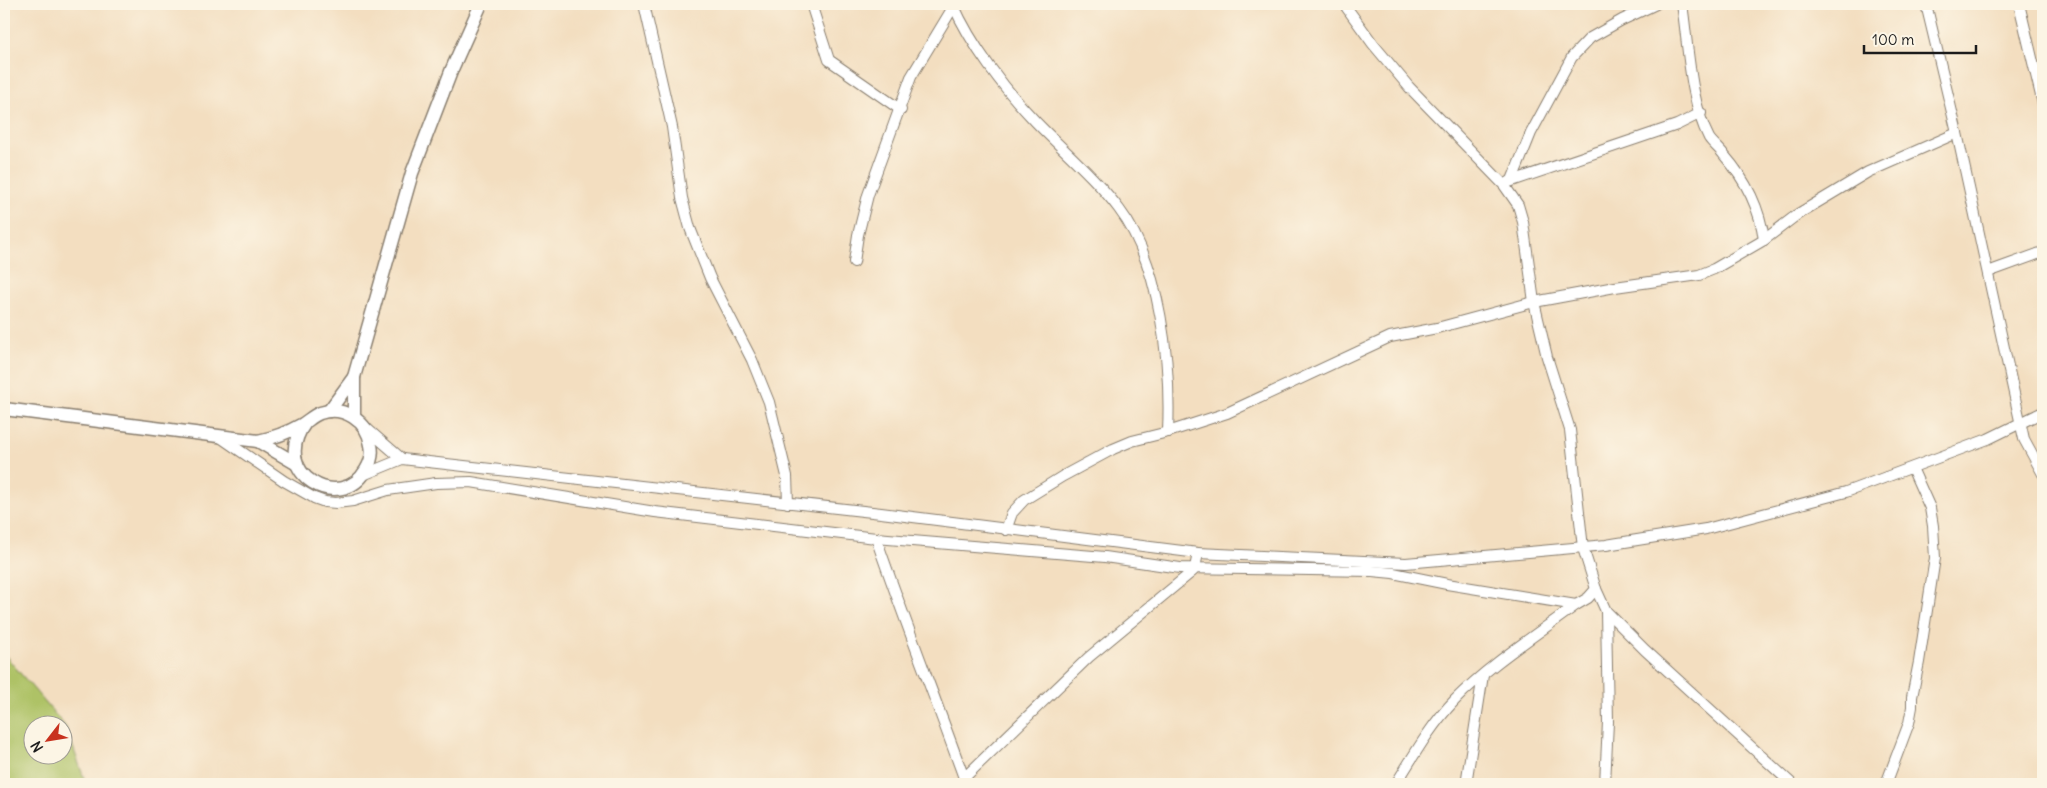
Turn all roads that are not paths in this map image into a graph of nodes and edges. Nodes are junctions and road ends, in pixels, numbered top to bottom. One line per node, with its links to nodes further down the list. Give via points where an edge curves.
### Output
1 (481, 4): 20 (main road, via 412,173)
2 (644, 4): 35 (street, via 672,127 682,198 690,228 769,402 787,476)
3 (811, 4): 11 (street, via 830,60)
4 (1344, 4): 14 (street, via 1409,87)
5 (1656, 4): 14 (street, via 1590,38 1572,57)
6 (1682, 4): 12 (street)
7 (1926, 4): 13 (street)
8 (2019, 4): 10 (street)
9 (954, 5): 11 (street, via 911,77); 27 (street, via 979,50 1017,101 1102,188 1131,228 1148,267 1160,311 1170,395)
10 (2043, 104)
11 (901, 110): 17 (street, via 885,144 868,195)
12 (1701, 114): 14 (street); 15 (street, via 1710,140 1725,155 1752,198 1762,222)
13 (1957, 133): 15 (street, via 1868,172 1798,214); 18 (street)
14 (1508, 183): 19 (street, via 1523,222)
15 (1764, 240): 19 (street, via 1699,275)
16 (2043, 252): 18 (street)
17 (854, 262)
18 (1988, 272): 26 (street)
19 (1534, 302): 27 (street, via 1390,337 1227,413); 38 (street, via 1570,430)
20 (354, 377): 22 (main road); 24 (main road)
21 (4, 409): 28 (main road)
22 (329, 411): 24 (main road, via 342,412); 25 (main road)
23 (2043, 412): 26 (street)
24 (359, 422): 30 (street); 34 (main road, via 370,438 372,451 370,464)
25 (305, 423): 29 (main road, via 276,437); 31 (main road, via 295,442)
26 (2020, 423): 32 (street); 33 (street, via 2027,446)
27 (1168, 432): 36 (street, via 1113,449 1024,500 1012,513)
28 (219, 436): 29 (main road); 37 (street, via 284,481 325,502 353,501 388,490 436,483 471,482 655,512)
29 (258, 441): 31 (main road)
30 (402, 459): 34 (street); 35 (street)
31 (297, 464): 34 (main road, via 306,478 321,487 333,489 355,483)
32 (1912, 468): 38 (street, via 1846,492 1706,529); 49 (street, via 1930,508 1935,558 1912,707)
33 (2043, 474)
34 (363, 475)
35 (788, 502): 36 (street)
36 (1006, 530): 39 (street)
37 (876, 538): 40 (street); 40 (street, via 964,778 1089,657)
38 (1583, 548): 39 (street, via 1406,563); 41 (street)
39 (1198, 553): 40 (street)
40 (1196, 568): 42 (street, via 1379,571)
41 (1596, 589): 42 (street); 43 (street)
42 (1576, 605): 44 (street)
43 (1606, 611): 47 (street, via 1608,722); 48 (street, via 1644,650)
44 (1483, 675): 45 (street, via 1441,716); 46 (street)
45 (1396, 784)
46 (1466, 784)
47 (1605, 784)
48 (1792, 784)
49 (1886, 784)

